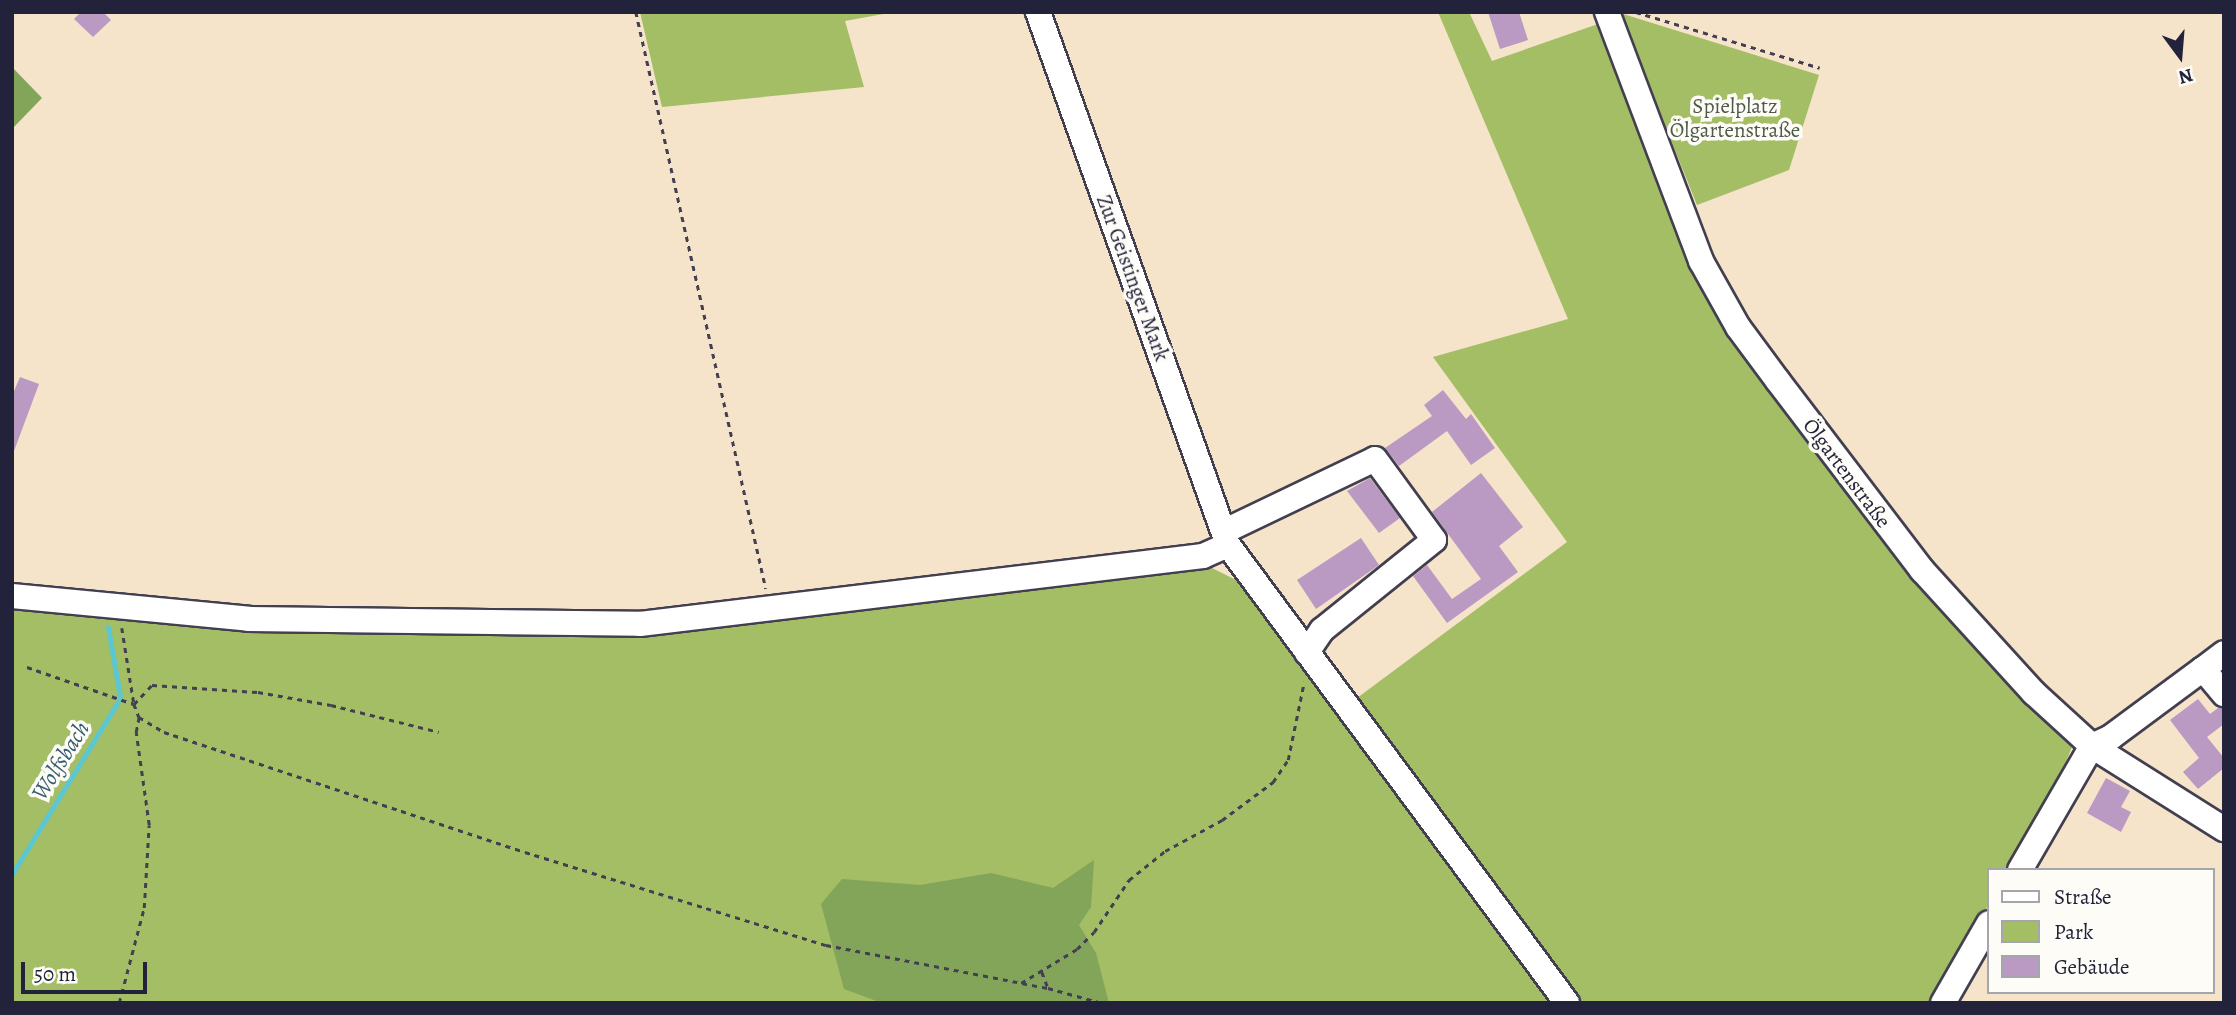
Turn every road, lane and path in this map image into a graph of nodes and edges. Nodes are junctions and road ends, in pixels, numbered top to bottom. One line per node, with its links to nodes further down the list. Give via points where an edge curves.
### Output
1 (636, 12): 9 (path)
2 (1038, 12): 6 (street, Zur Geistinger Mark)
3 (1607, 12): 18 (street, Ölgartenstraße, via 1701,261 1738,327 1922,570 2034,693)
4 (1636, 12): 5 (path)
5 (1820, 68)
6 (1227, 538): 9 (street, via 1203,556); 10 (street, Zur Geistinger Mark); 10 (street, via 1376,459 1434,540 1322,630)
7 (12, 596): 8 (street)
8 (119, 608): 9 (street, via 249,619 640,624); 15 (path)
9 (771, 609)
10 (1307, 652): 22 (path, via 1302,705 1288,761 1273,782 1222,820 1165,851 1129,880 1094,932); 27 (street, Zur Geistinger Mark)
11 (2224, 653): 13 (street)
12 (27, 667): 15 (path)
13 (2203, 669): 14 (street); 18 (street)
14 (2224, 694)
15 (134, 704): 16 (path); 17 (path, via 152,685 258,692)
16 (139, 717): 23 (path, via 164,732 486,839 826,945); 25 (path, via 136,732 149,825 144,908)
17 (439, 732)
18 (2092, 746): 19 (street, Ölgartenstraße); 20 (street)
19 (2224, 829)
20 (2021, 868)
21 (1988, 925): 28 (street)
22 (1042, 971): 23 (path); 24 (path)
23 (1021, 983): 24 (path)
24 (1048, 988): 26 (path)
25 (119, 1003)
26 (1102, 1003)
27 (1567, 1003)
28 (1943, 1003)

